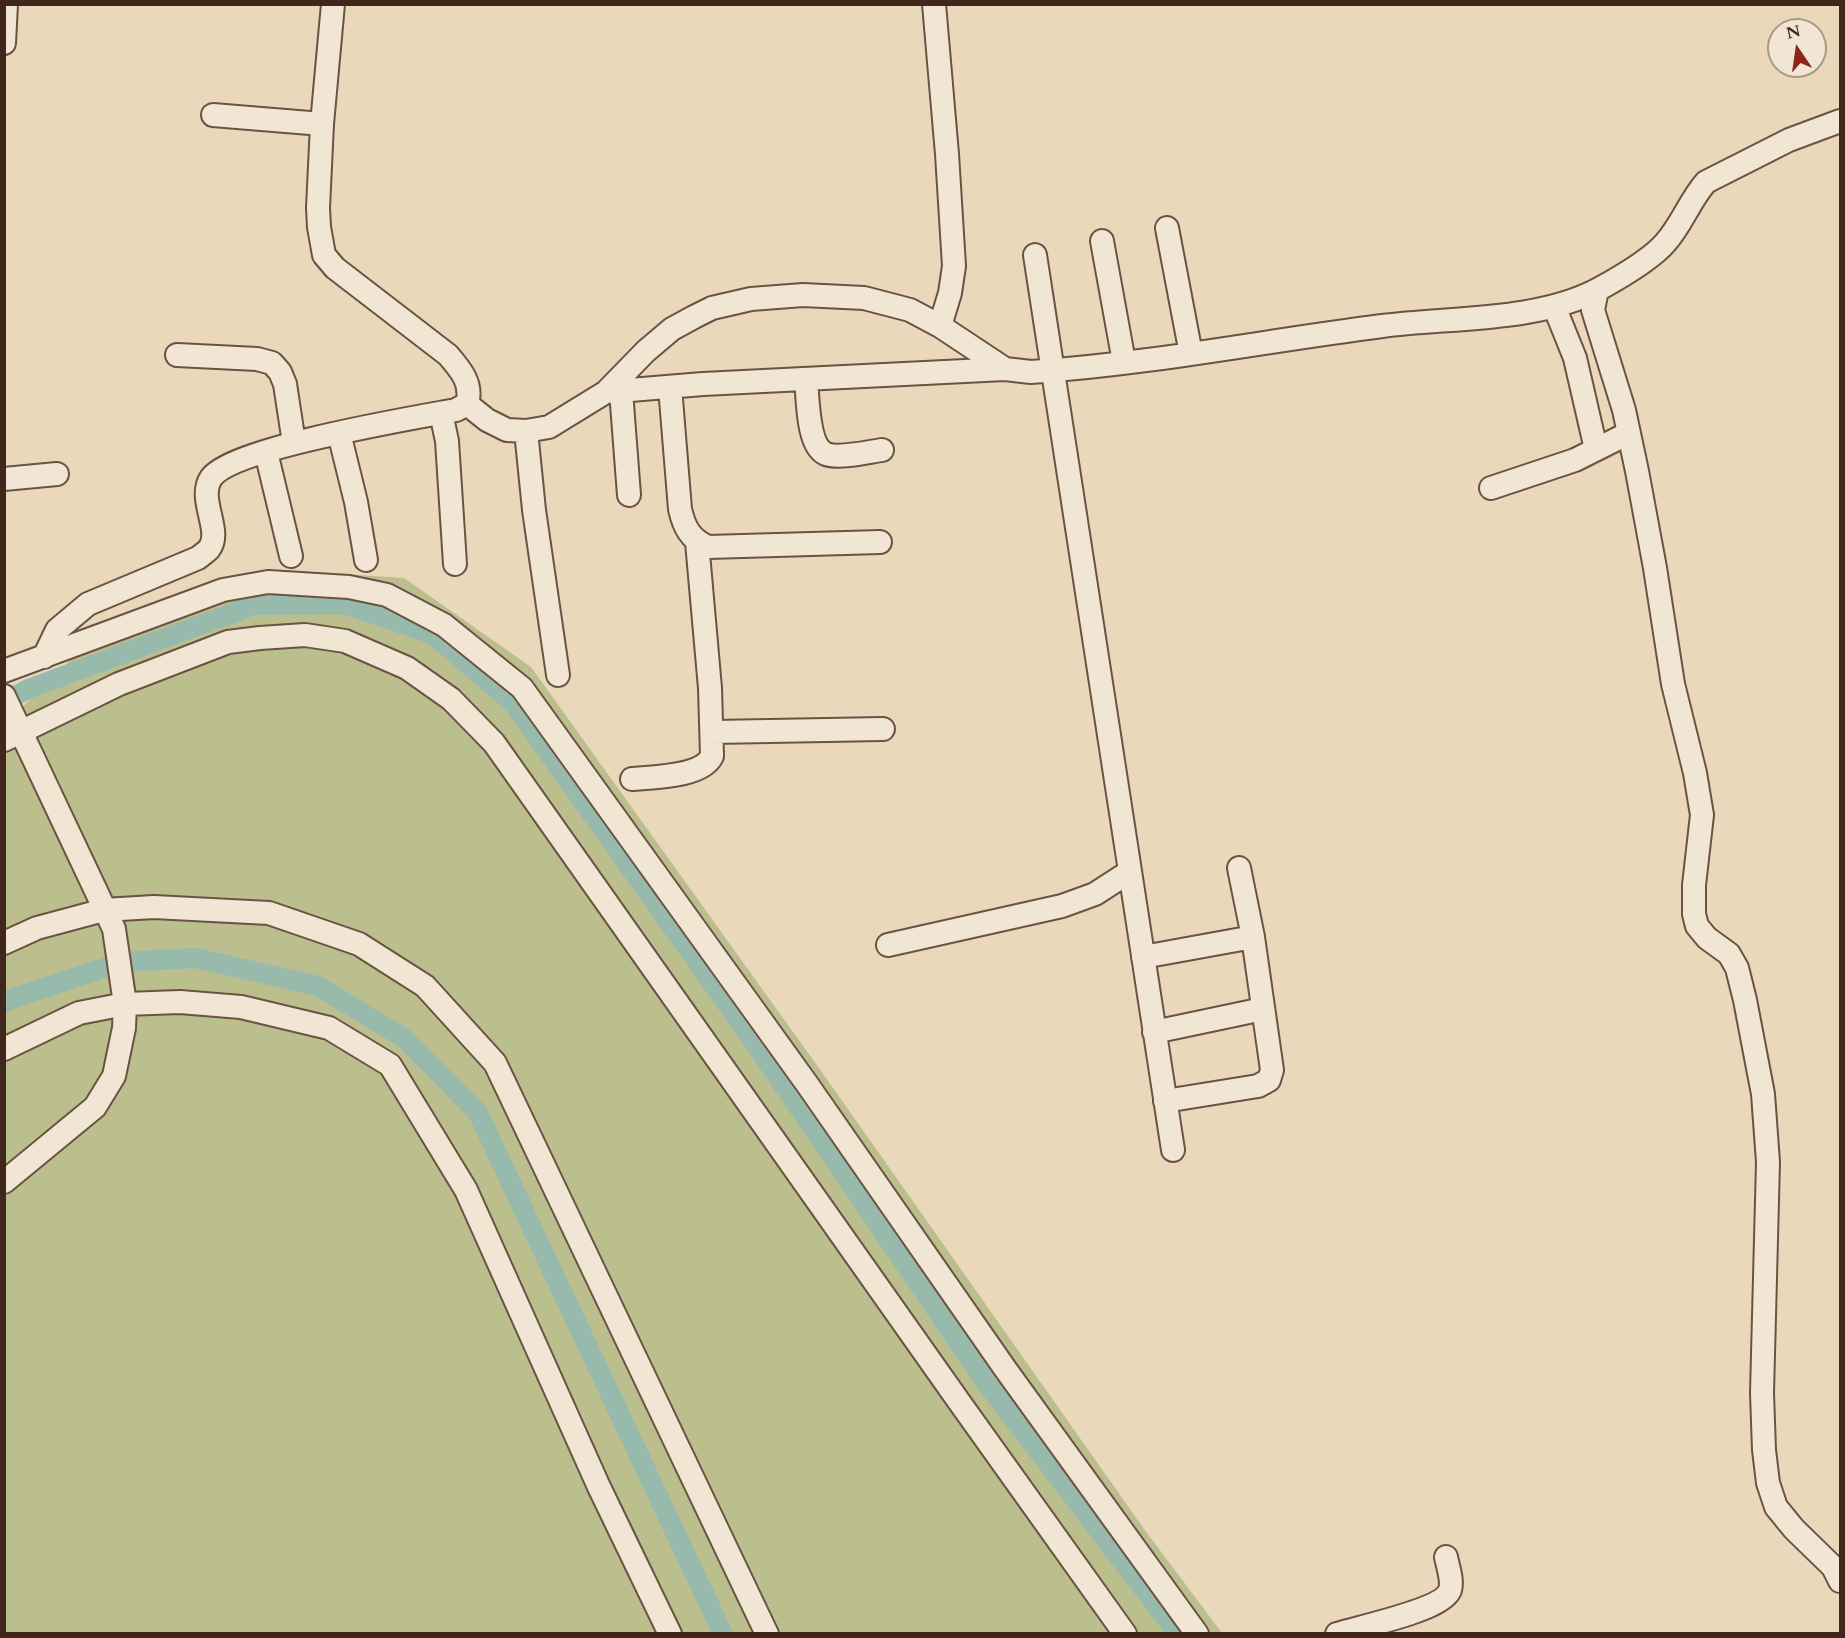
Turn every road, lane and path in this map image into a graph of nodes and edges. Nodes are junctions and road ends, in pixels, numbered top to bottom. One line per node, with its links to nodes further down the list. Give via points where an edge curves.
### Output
1 (6, 4): 4 (street)
2 (333, 4): 7 (street)
3 (934, 4): 13 (street, via 954,266)
4 (4, 43)
5 (213, 115): 7 (street)
6 (1840, 121): 11 (street, via 1789,140 1706,182 1665,244)
7 (322, 124): 22 (street, via 318,208 324,255 335,268 448,355 463,373 470,392)
8 (1167, 228): 14 (street)
9 (1102, 241): 16 (street)
10 (1035, 255): 18 (street)
11 (1597, 290): 12 (street); 26 (street, via 1593,310)
12 (1554, 306): 14 (street); 28 (street, via 1575,358)
13 (940, 326): 17 (street); 21 (street, via 910,310 864,298 803,295 751,299 712,309 672,329 646,351)
14 (1191, 354): 16 (street)
15 (177, 355): 27 (street, via 272,363 285,384)
16 (1124, 362): 18 (street)
17 (1005, 369): 18 (street); 19 (street)
18 (1054, 370): 49 (street)
19 (806, 379): 20 (street); 29 (street, via 817,448 827,454 842,455)
20 (670, 387): 21 (street); 35 (street, via 683,523)
21 (614, 391): 24 (street, via 549,427); 34 (street)
22 (467, 404): 23 (street); 24 (street, via 507,430)
23 (441, 413): 25 (street); 39 (street, via 447,441)
24 (526, 431): 42 (street)
25 (339, 433): 27 (street); 38 (street)
26 (1629, 433): 28 (street); 63 (street, via 1673,684 1702,815 1694,914 1697,926 1729,954 1737,968 1763,1094 1768,1162 1762,1393 1768,1483 1776,1507 1833,1566)
27 (294, 443): 30 (street)
28 (1596, 449): 33 (street)
29 (882, 450)
30 (267, 452): 37 (street); 40 (street, via 217,471 209,481 213,538 209,549 198,558 88,604 57,630)
31 (57, 474): 32 (street)
32 (4, 479)
33 (1491, 488)
34 (630, 495)
35 (697, 542): 36 (street, via 708,547); 46 (street)
36 (880, 542)
37 (291, 556)
38 (366, 561)
39 (454, 564)
40 (44, 657): 41 (street); 67 (street, via 223,590 268,582 349,587 387,595 444,625 522,688)
41 (4, 671)
42 (558, 675)
43 (4, 696): 45 (street)
44 (883, 729): 46 (street)
45 (15, 732): 50 (street); 66 (street, via 119,684 228,642 260,638 305,635 345,641 407,668 451,699 494,743)
46 (713, 732): 47 (street, via 712,756 703,767)
47 (632, 779)
48 (1239, 868): 51 (street)
49 (1129, 872): 53 (street, via 1095,894 1062,906); 54 (street)
50 (109, 919): 52 (street, via 37,928); 55 (street); 65 (street, via 153,907 269,913 359,944 425,986 495,1063)
51 (1253, 937): 54 (street); 56 (street)
52 (4, 943)
53 (888, 945)
54 (1143, 957): 57 (street)
55 (124, 997): 58 (street); 61 (street, via 124,1028 114,1076 95,1107); 64 (street, via 241,1007 329,1028 390,1065 466,1190 599,1487)
56 (1263, 1009): 57 (street); 59 (street, via 1272,1060 1269,1080 1258,1086)
57 (1154, 1032): 59 (street)
58 (4, 1049)
59 (1165, 1101): 60 (street)
60 (1173, 1150)
61 (4, 1182)
62 (1446, 1557): 68 (street, via 1450,1590 1444,1599 1425,1609)
63 (1840, 1581)
64 (670, 1634)
65 (767, 1634)
66 (1125, 1634)
67 (1197, 1634)
68 (1337, 1634)

